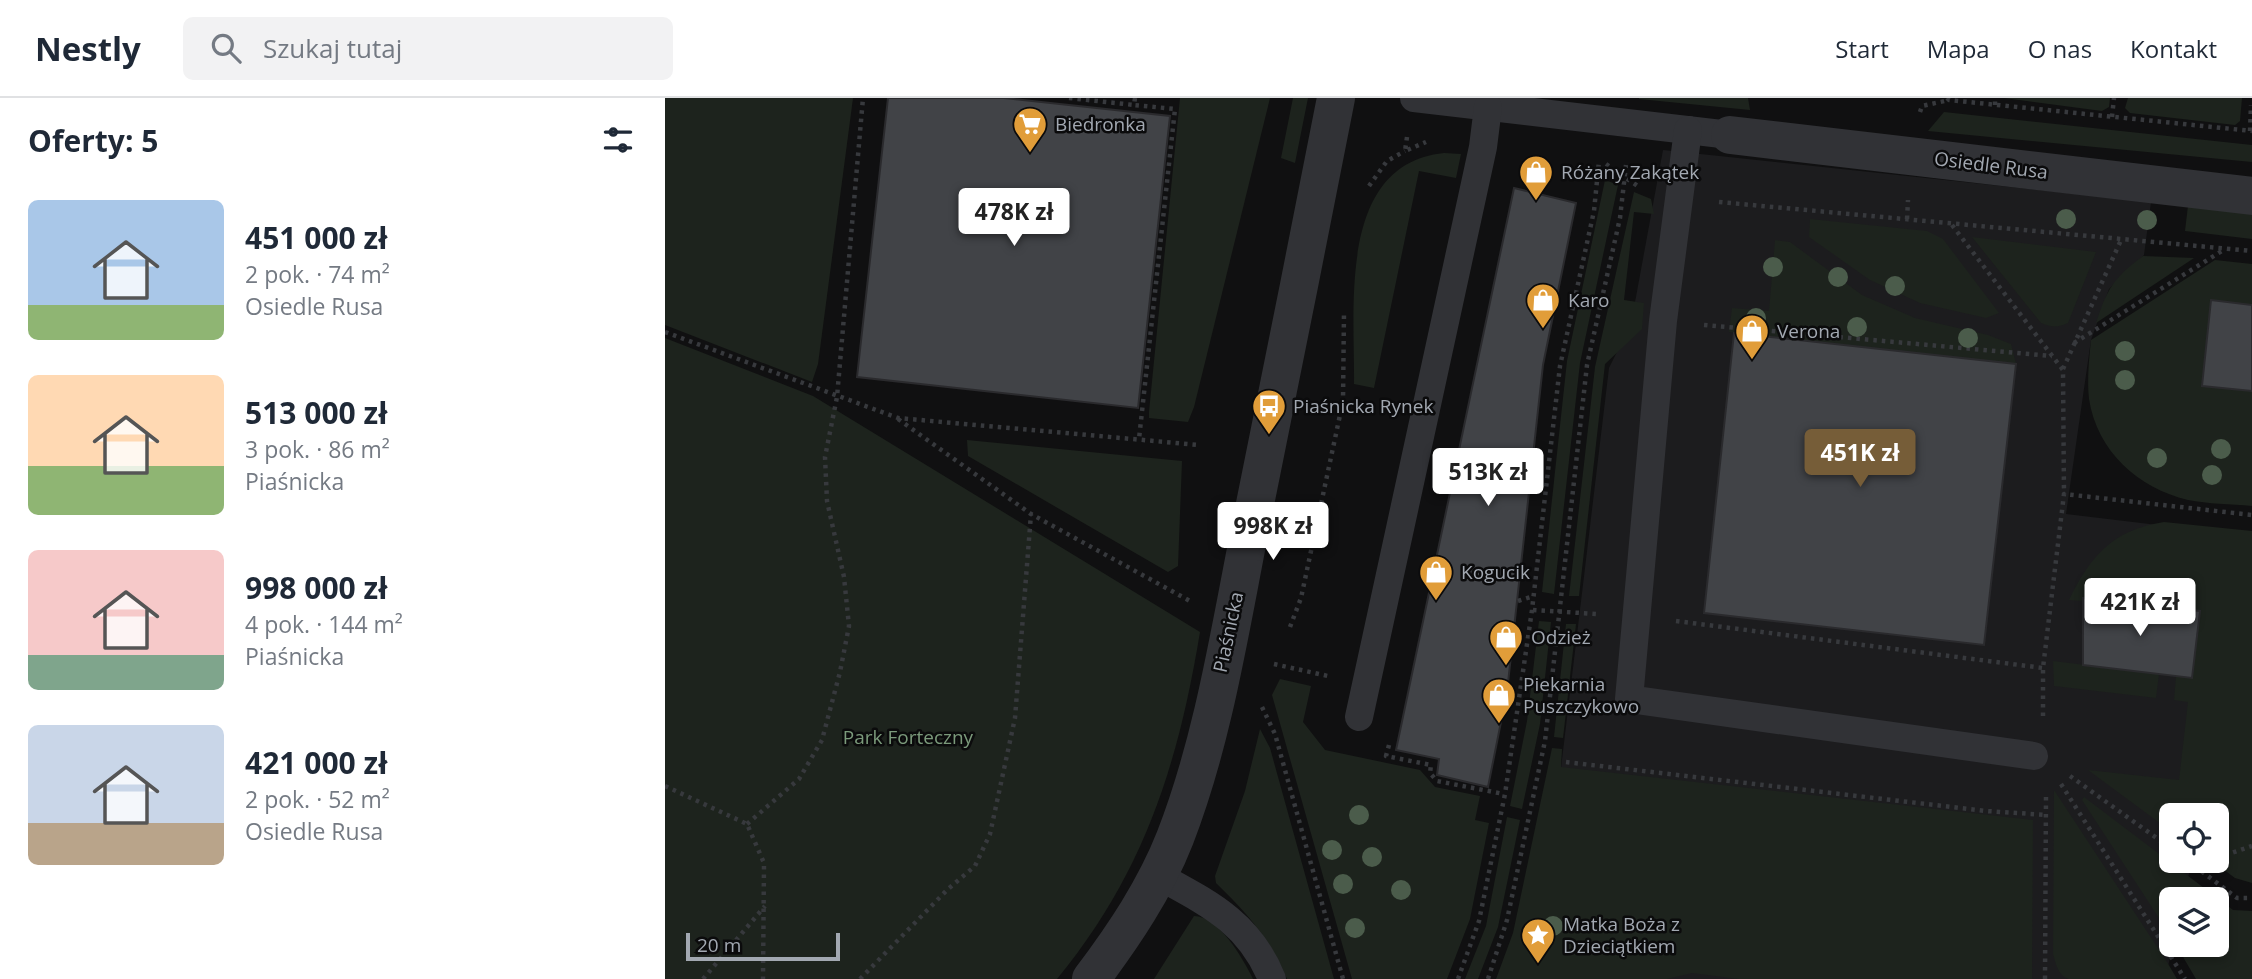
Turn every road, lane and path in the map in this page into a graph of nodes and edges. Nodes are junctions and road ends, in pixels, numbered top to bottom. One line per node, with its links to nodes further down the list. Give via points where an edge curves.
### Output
1 (863, 98): 33 (path)
2 (1069, 98): 9 (path)
3 (1135, 98): 9 (path)
4 (1336, 98): 65 (street, Piaśnicka, via 1211,715 1196,779)
5 (1414, 98): 12 (lane)
6 (1947, 98): 10 (path)
7 (1995, 98): 10 (path)
8 (2114, 98): 13 (path)
9 (1134, 105): 35 (path, via 1175,109)
10 (1995, 105): 13 (path)
11 (2251, 105): 17 (path)
12 (1488, 107): 14 (lane); 49 (lane)
13 (2112, 117): 17 (path)
14 (1602, 121): 15 (lane); 40 (path, via 1594,211 1560,366)
15 (1631, 124): 16 (lane); 44 (path, via 1620,218 1587,365)
16 (1688, 130): 18 (lane); 22 (lane)
17 (2251, 131)
18 (1730, 135): 21 (street, Osiedle Rusa)
19 (1405, 151): 20 (path, via 1387,162)
20 (1365, 192)
21 (2252, 196)
22 (1679, 198): 23 (path); 28 (lane)
23 (1951, 224): 24 (path); 31 (path)
24 (2121, 240): 25 (path); 30 (path)
25 (2225, 248): 26 (path); 30 (path)
26 (2252, 251)
27 (1344, 309): 46 (path, via 1343,401 1301,598)
28 (1663, 321): 31 (path); 45 (lane)
29 (665, 332): 33 (path)
30 (2074, 342): 32 (path)
31 (2052, 356): 32 (path)
32 (2063, 370): 37 (path)
33 (837, 397): 34 (path); 60 (path, via 825,457 827,500 844,577 849,626 840,672 822,740 799,779)
34 (898, 418): 35 (path); 38 (path)
35 (1139, 439): 36 (path)
36 (1199, 445)
37 (2064, 494): 39 (path); 47 (path)
38 (1031, 513): 42 (path); 70 (path, via 1015,718 990,834 975,866)
39 (2252, 515)
40 (1534, 596): 41 (path); 43 (path)
41 (1518, 601)
42 (1191, 602)
43 (1532, 610): 44 (path); 58 (path)
44 (1561, 612): 45 (path); 75 (path, via 1545,741 1507,920)
45 (1635, 615): 47 (path); 52 (lane, via 1629,699)
46 (1290, 627)
47 (2043, 668): 50 (path)
48 (1258, 699): 73 (path, via 1275,734)
49 (1359, 717)
50 (2043, 719)
51 (1389, 743): 58 (path, via 1386,756 1431,765 1430,773 1437,782)
52 (2033, 756)
53 (1566, 762): 59 (path)
54 (2065, 772): 61 (path)
55 (2059, 780): 77 (path)
56 (665, 786): 60 (path)
57 (2046, 792): 59 (path)
58 (1504, 794): 74 (path, via 1479,921)
59 (2047, 816): 76 (path)
60 (747, 824): 67 (path, via 764,863)
61 (2159, 840)
62 (2252, 846): 63 (path)
63 (2229, 854)
64 (2204, 873): 66 (path, via 2237,898)
65 (1157, 875): 71 (street, Piaśnicka, via 1139,910); 72 (lane, via 1230,919 1246,934)
66 (2252, 898)
67 (765, 906): 68 (path); 69 (path)
68 (703, 979)
69 (764, 979)
70 (860, 979)
71 (1091, 979)
72 (1272, 979)
73 (1343, 979)
74 (1458, 979)
75 (1488, 979)
76 (2045, 979)
77 (2185, 979)

